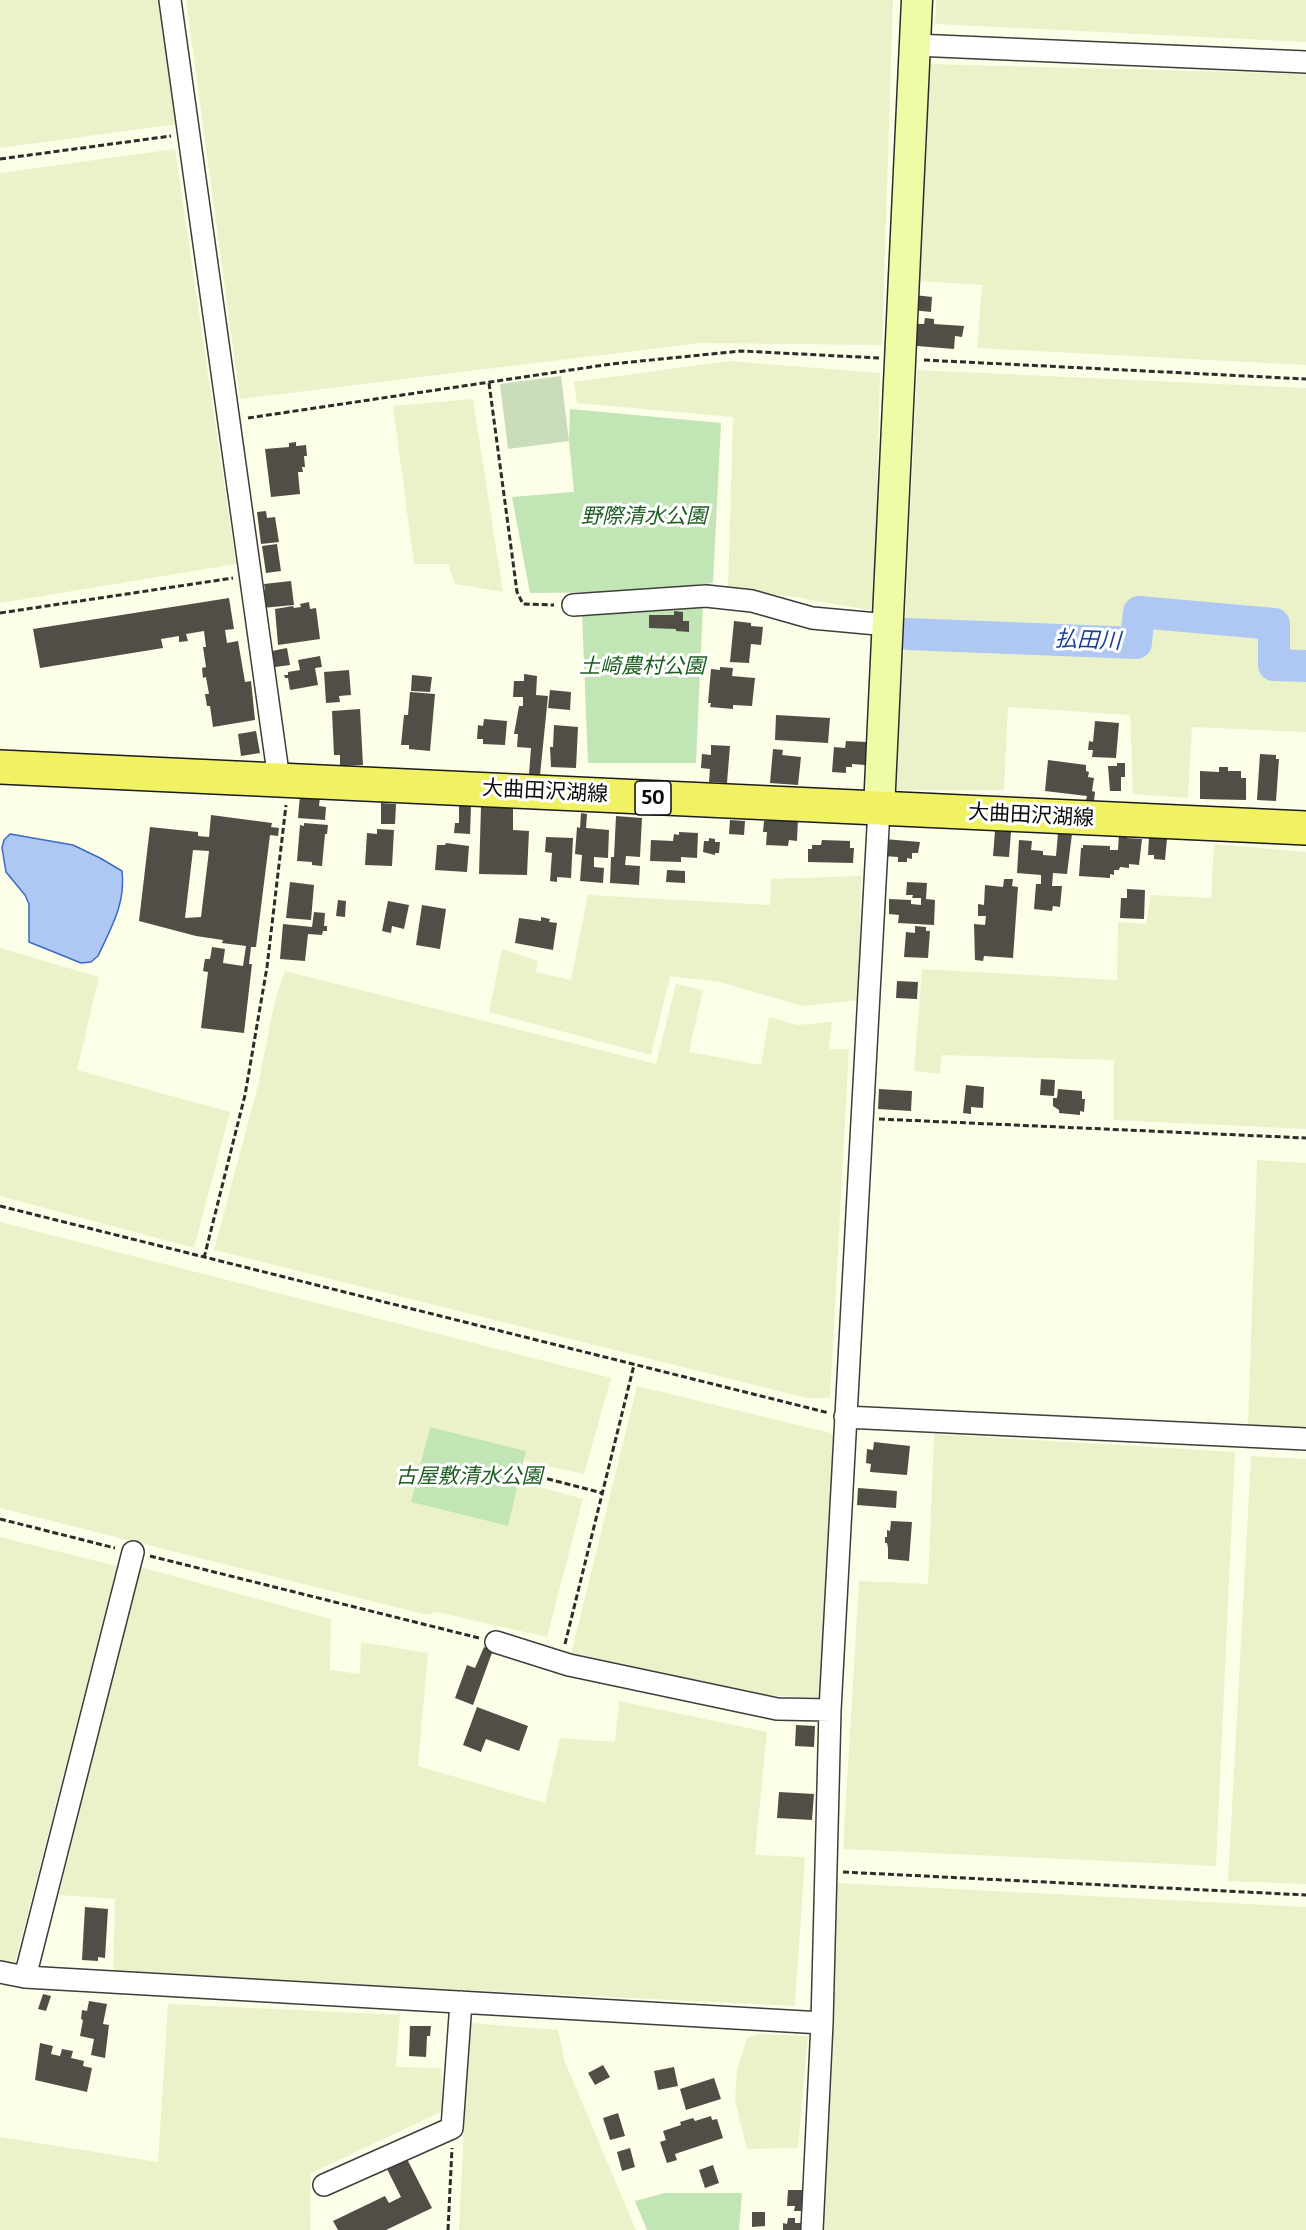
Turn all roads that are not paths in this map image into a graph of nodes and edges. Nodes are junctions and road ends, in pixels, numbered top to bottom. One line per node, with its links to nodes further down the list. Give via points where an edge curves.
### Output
1 (170, 0): 8 (street, via 250,575)
2 (917, 0): 3 (street)
3 (915, 45): 4 (street); 6 (street)
4 (1306, 62)
5 (573, 605): 6 (street, via 706,596 752,601 812,618)
6 (888, 625): 9 (street)
7 (0, 767): 8 (main road, 大曲田沢湖線 / 50)
8 (284, 780): 9 (main road, 大曲田沢湖線 / 50)
9 (879, 809): 10 (main road, 大曲田沢湖線 / 50); 11 (street)
10 (1306, 828)
11 (845, 1417): 12 (street); 15 (street)
12 (1306, 1439)
13 (133, 1552): 17 (street)
14 (496, 1642): 15 (street, via 561,1663 777,1709)
15 (830, 1710): 19 (street)
16 (0, 1972): 17 (street)
17 (25, 1977): 18 (street)
18 (461, 2002): 19 (street); 20 (street, via 453,2128)
19 (822, 2023): 21 (street)
20 (324, 2185)
21 (812, 2230)

